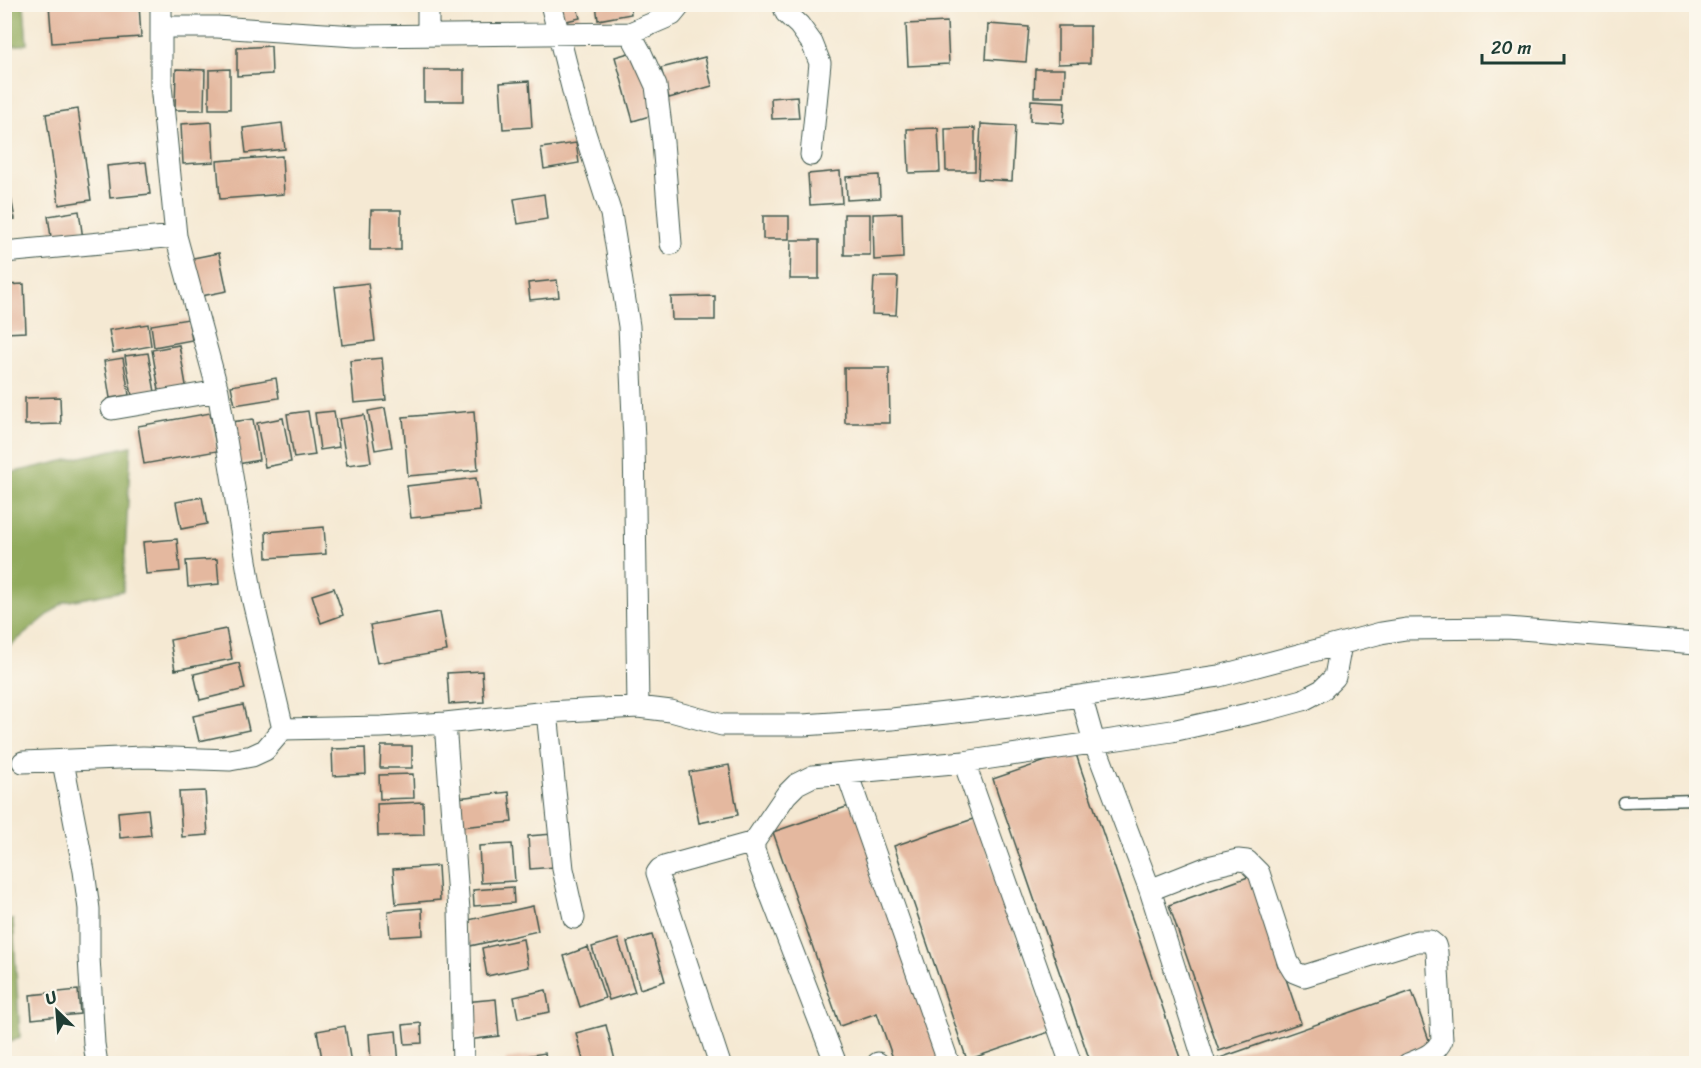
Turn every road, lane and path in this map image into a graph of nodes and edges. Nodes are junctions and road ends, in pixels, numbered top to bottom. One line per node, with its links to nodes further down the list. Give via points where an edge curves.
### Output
1 (161, 4): 6 (street)
2 (428, 4): 9 (street)
3 (551, 4): 8 (street)
4 (681, 4): 7 (street, via 672,15)
5 (783, 4): 10 (street, via 812,43 820,63)
6 (161, 27): 9 (street); 11 (street, via 161,86)
7 (630, 33): 8 (street); 12 (street, via 656,86)
8 (557, 34): 9 (street); 19 (street, via 610,214 629,326)
9 (428, 36)
10 (811, 155)
11 (176, 236): 13 (street); 14 (street)
12 (671, 244)
13 (4, 252)
14 (218, 391): 15 (street); 22 (street, via 252,597)
15 (112, 409)
16 (1341, 644): 17 (street, via 1406,629 1496,628); 18 (street, via 1219,676); 23 (street, via 1335,677 1303,700 1172,731)
17 (1696, 644)
18 (1081, 696): 19 (street, via 892,719 803,725 722,725 671,711); 23 (street)
19 (638, 707): 20 (street)
20 (547, 712): 21 (street); 32 (street, via 563,869)
21 (445, 723): 22 (street); 34 (street, via 459,910)
22 (283, 729): 25 (street, via 265,750 230,760 142,757)
23 (1094, 742): 26 (street); 31 (street)
24 (23, 762): 25 (street)
25 (63, 762): 33 (street, via 89,909 88,957)
26 (964, 762): 27 (street); 38 (street)
27 (847, 773): 30 (street, via 813,776 797,784); 37 (street)
28 (1696, 800): 29 (lane)
29 (1623, 802)
30 (754, 842): 35 (street, via 667,866 657,873); 36 (street, via 760,867)
31 (1150, 890): 39 (street); 40 (street, via 1208,867 1247,861 1260,873 1288,962 1294,972 1304,976 1417,941 1430,941 1437,952 1442,1040 1431,1055)
32 (574, 918)
33 (97, 1064)
34 (463, 1064)
35 (720, 1064)
36 (836, 1064)
37 (949, 1064)
38 (1071, 1064)
39 (1205, 1064)
40 (1408, 1064)

